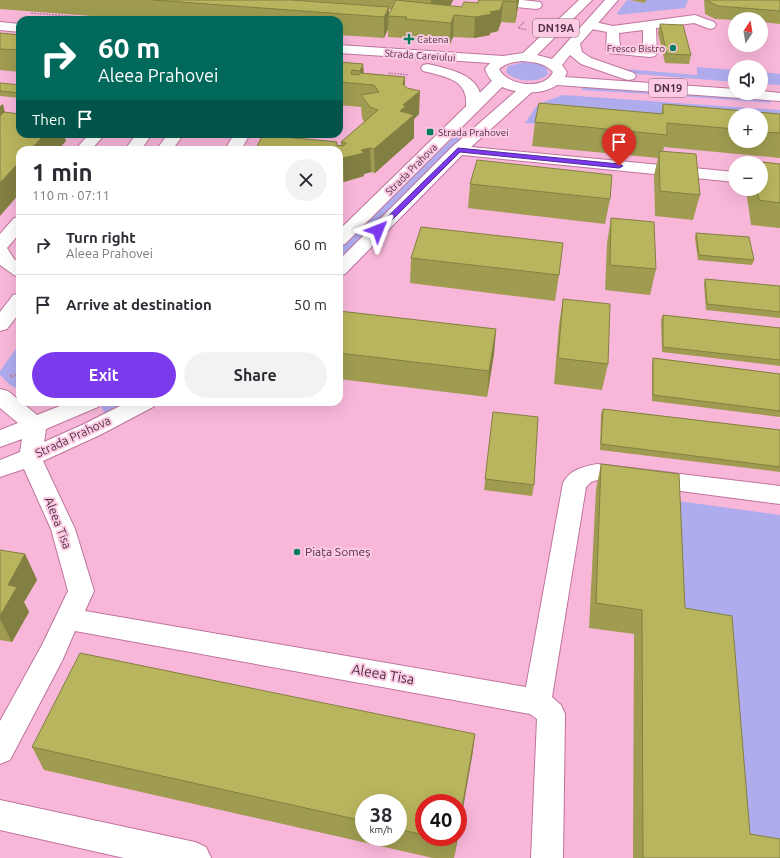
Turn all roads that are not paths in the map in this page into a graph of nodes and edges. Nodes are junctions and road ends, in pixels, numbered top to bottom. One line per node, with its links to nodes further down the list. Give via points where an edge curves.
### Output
1 (586, 0): 15 (street, DN19A)
2 (612, 0): 7 (street, DN19A)
3 (480, 1): 4 (street)
4 (536, 6)
5 (245, 7): 6 (street)
6 (330, 13)
7 (590, 25): 12 (street); 13 (street, DN19A)
8 (649, 25): 9 (street, via 695,19); 12 (street); 12 (street, via 650,54 613,50)
9 (710, 25)
10 (0, 26): 11 (street)
11 (16, 28)
12 (613, 30)
13 (573, 44): 19 (street, DN19A); 21 (street, via 576,54 586,62)
14 (343, 49): 17 (street, Strada Careiului / DN19)
15 (527, 57): 17 (street, DN19); 19 (street, DN19, via 543,60)
16 (343, 60): 18 (street, Strada Careiului / DN19)
17 (502, 60): 20 (street, Strada Prahova)
18 (428, 68): 20 (street, Strada Careiului / DN19); 27 (street, via 452,75 470,86 474,93)
19 (557, 72): 21 (street, DN19); 24 (street, DN19, via 540,87); 26 (street, DN19)
20 (486, 75): 24 (street, DN19); 27 (street, Strada Prahova)
21 (629, 76): 22 (street, DN19)
22 (728, 83)
23 (768, 87): 25 (street)
24 (528, 88): 30 (street, Strada Prahova)
25 (780, 88)
26 (780, 97)
27 (473, 108): 33 (street, Strada Prahova)
28 (94, 138): 29 (street)
29 (86, 146)
30 (458, 150): 31 (street); 38 (street, Strada Prahova)
31 (728, 176)
32 (343, 215): 33 (street)
33 (362, 217): 35 (street, Strada Prahova)
34 (16, 227): 36 (street)
35 (343, 236)
36 (0, 245)
37 (0, 252): 39 (street)
38 (343, 266)
39 (16, 268)
40 (16, 305): 41 (street)
41 (0, 325)
42 (0, 396): 45 (street)
43 (81, 406): 45 (street, Strada Prahova)
44 (137, 406): 47 (street, Strada Prahova)
45 (34, 426): 46 (street, Strada Prahova); 47 (street)
46 (0, 439)
47 (30, 458): 48 (street, Strada Prahova); 50 (street, Aleea Tisa, via 63,529 81,591)
48 (0, 469)
49 (780, 495): 51 (street, via 597,472 584,475 575,483)
50 (69, 619): 51 (street, Aleea Tisa); 52 (street, Aleea Tisa)
51 (536, 702): 55 (street, via 551,714)
52 (0, 750)
53 (0, 815): 54 (street)
54 (195, 858)
55 (547, 858)

